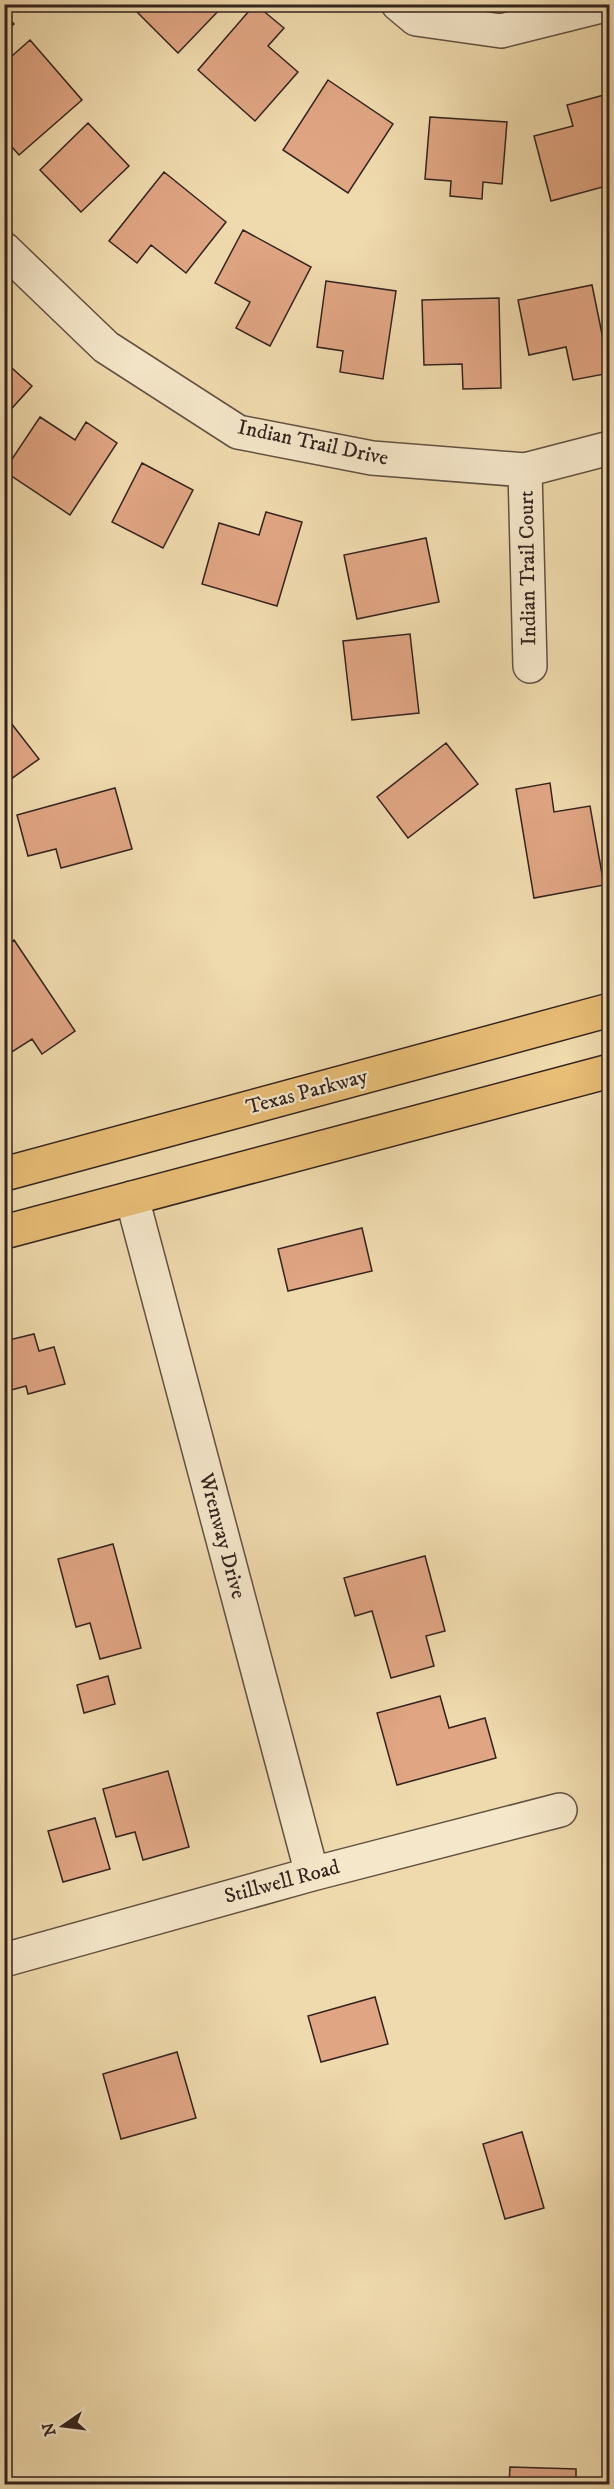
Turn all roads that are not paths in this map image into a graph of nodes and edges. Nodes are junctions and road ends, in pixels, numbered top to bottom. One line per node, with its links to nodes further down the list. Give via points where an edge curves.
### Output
1 (398, 4): 2 (street, via 416,19 501,31)
2 (609, 4)
3 (4, 249): 5 (street, Indian Trail Drive, via 106,347 238,432 372,458)
4 (609, 448): 5 (street, Indian Trail Drive)
5 (525, 470): 6 (street, Indian Trail Court)
6 (530, 666)
7 (609, 1010): 9 (main road, Texas Parkway)
8 (609, 1071): 10 (main road)
9 (4, 1174)
10 (132, 1198): 11 (main road); 13 (street, Wrenway Drive)
11 (4, 1232)
12 (560, 1810): 13 (street, Stillwell Road)
13 (312, 1874): 14 (street, Stillwell Road)
14 (4, 1960)

